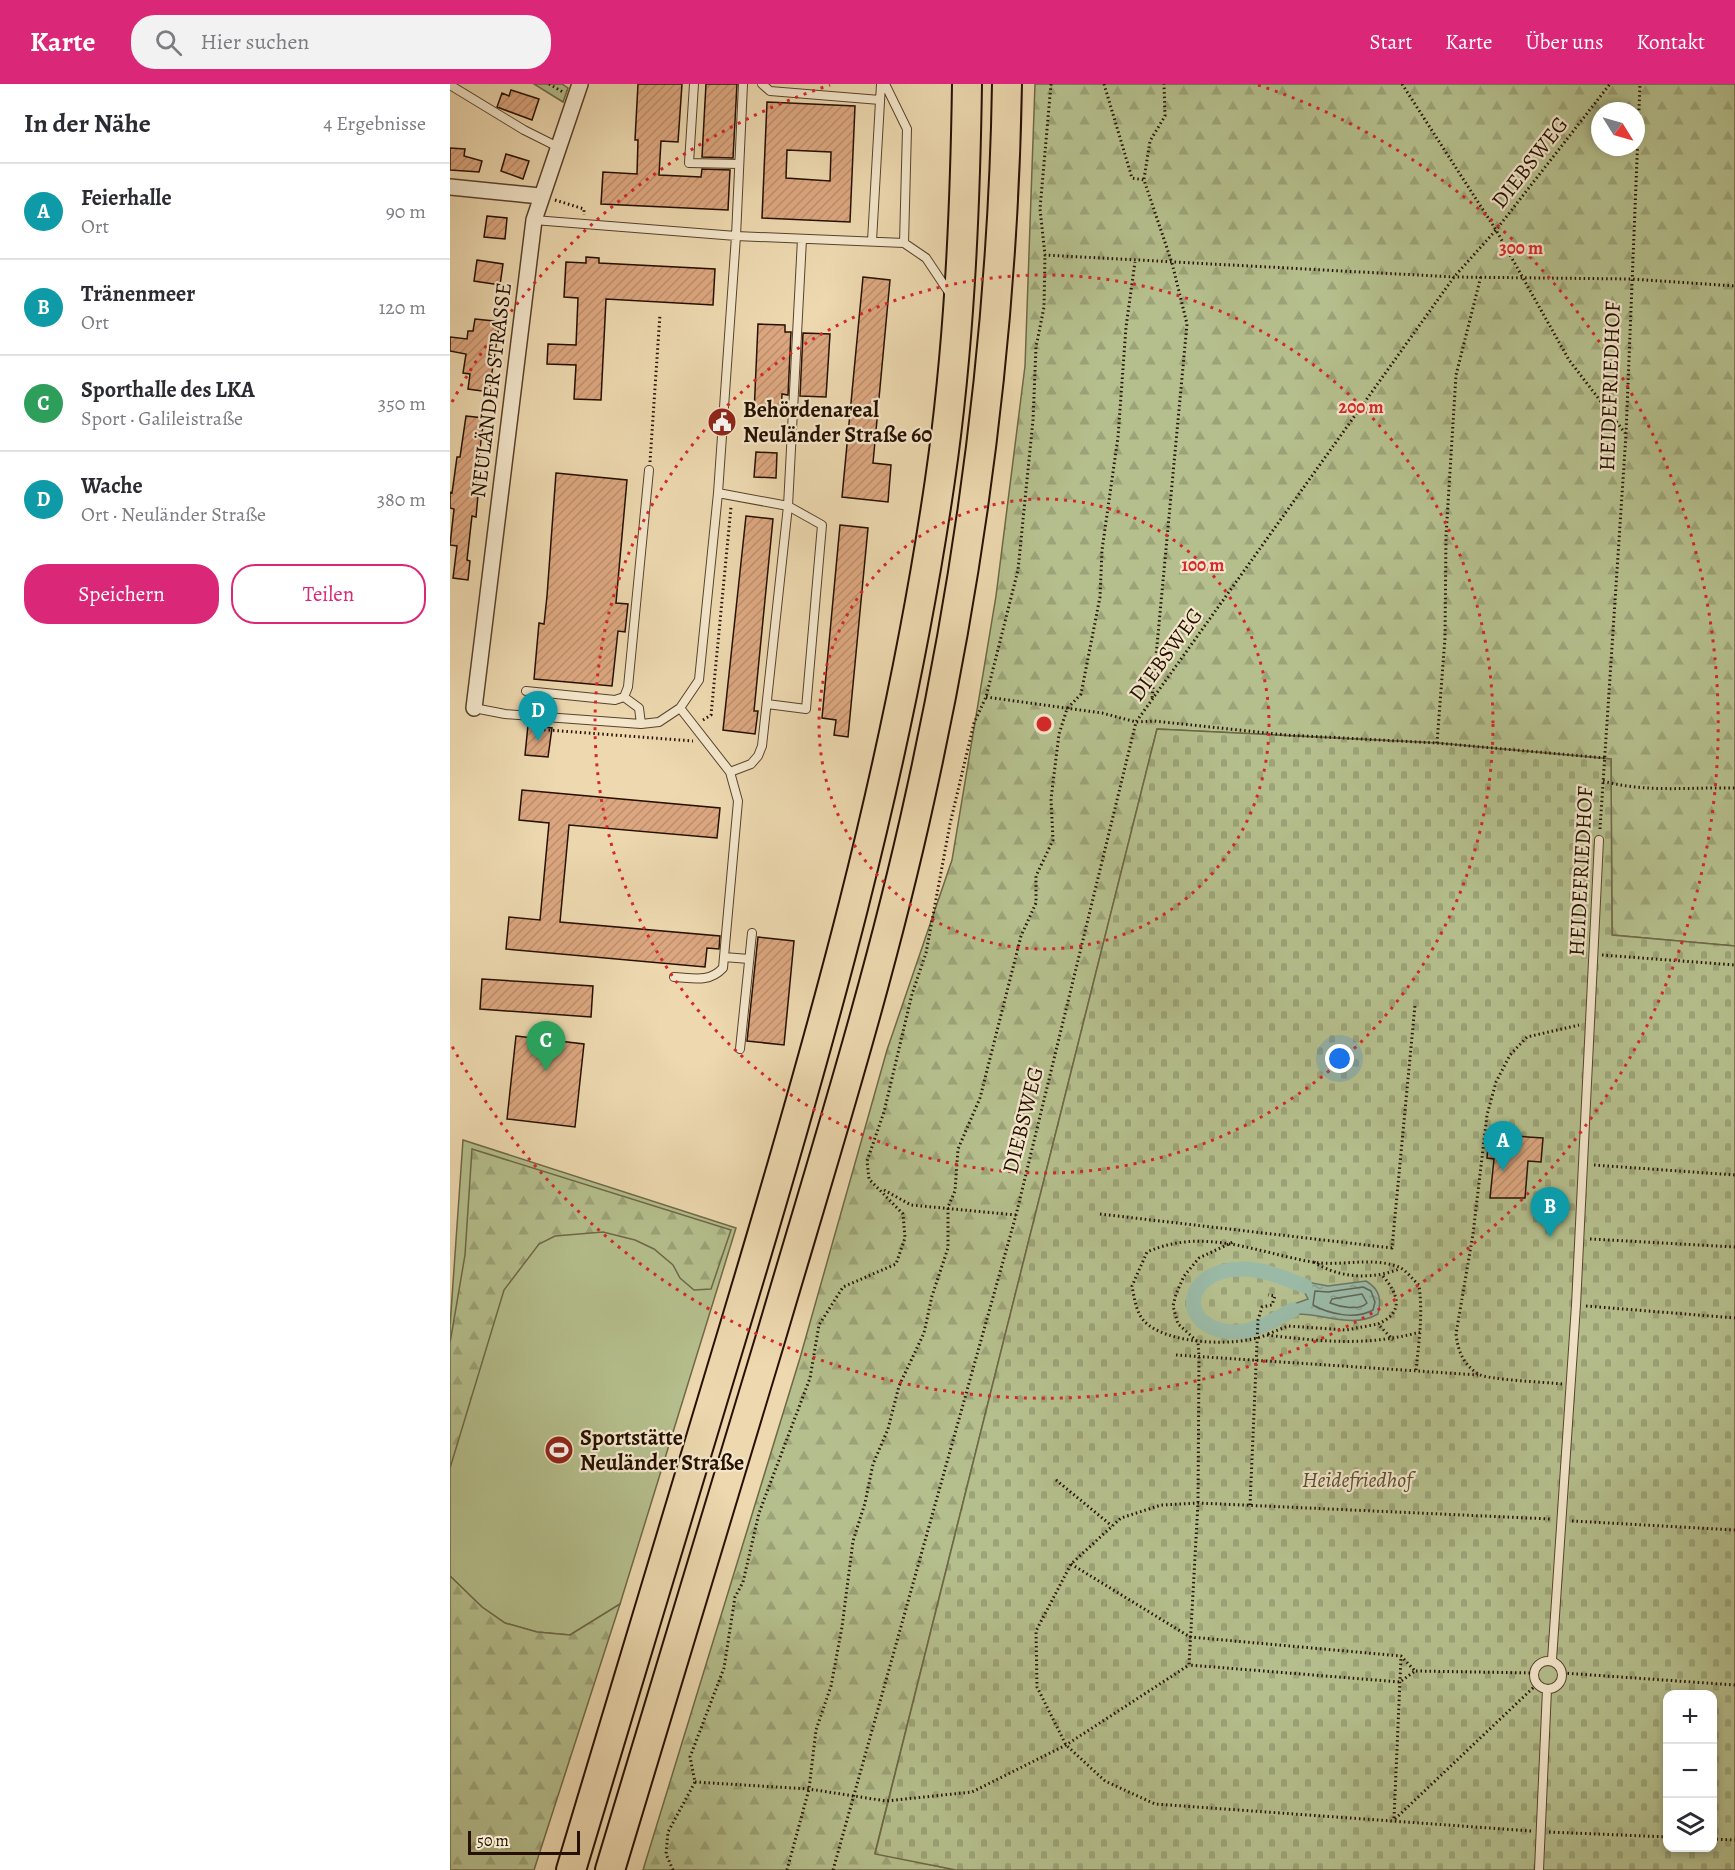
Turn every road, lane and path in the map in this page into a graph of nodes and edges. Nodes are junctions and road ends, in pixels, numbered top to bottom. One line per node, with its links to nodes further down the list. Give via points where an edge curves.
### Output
1 (580, 84): 16 (street, NEULÄNDER STRASSE)
2 (694, 84): 17 (lane, via 689,163)
3 (743, 84): 17 (lane)
4 (762, 84): 15 (lane, via 770,91)
5 (883, 84): 15 (lane); 27 (lane, via 907,129)
6 (967, 84): 36 (highway)
7 (1007, 84): 124 (highway, via 998,285 982,448 951,646 920,802 835,1121)
8 (1051, 84): 28 (path, via 1040,209)
9 (1104, 84): 18 (path, via 1132,178)
10 (1164, 84): 18 (path, via 1165,116 1150,141)
11 (1402, 84): 23 (path)
12 (1610, 84): 23 (path, DIEBSWEG)
13 (1640, 84): 34 (path, HEIDEFRIEDHOF)
14 (450, 85): 16 (lane)
15 (880, 100): 26 (lane)
16 (558, 147): 20 (street, NEULÄNDER STRASSE)
17 (739, 164): 24 (lane)
18 (1144, 180): 30 (path)
19 (450, 187): 20 (street)
20 (540, 196): 21 (street, NEULÄNDER STRASSE); 22 (path, via 584,209)
21 (534, 220): 22 (lane); 48 (street, NEULÄNDER STRASSE)
22 (585, 225): 24 (lane)
23 (1497, 230): 32 (path, DIEBSWEG); 33 (path)
24 (736, 236): 25 (lane); 40 (lane)
25 (802, 239): 26 (lane); 42 (lane)
26 (872, 241): 27 (lane)
27 (904, 243): 36 (lane, via 926,258)
28 (1045, 255): 29 (path); 45 (path, via 1044,307 1036,346 1018,570)
29 (1135, 262): 30 (path); 50 (path, via 1100,597 1081,694)
30 (1172, 262): 32 (path); 46 (path, via 1187,324)
31 (1480, 276): 32 (path); 33 (path); 54 (path, via 1456,375)
32 (1454, 278): 46 (path, DIEBSWEG)
33 (1522, 279): 34 (path); 38 (path, via 1569,360)
34 (1631, 279): 35 (path); 38 (path, HEIDEFRIEDHOF)
35 (1735, 286)
36 (958, 305): 123 (highway, via 927,562 894,735 854,910 807,1087)
37 (660, 314): 39 (path)
38 (1626, 434): 55 (path, HEIDEFRIEDHOF)
39 (649, 470): 44 (lane)
40 (718, 493): 41 (lane); 49 (lane, via 699,680)
41 (732, 496): 42 (lane); 53 (path, via 711,715)
42 (788, 506): 47 (lane); 47 (lane, via 822,525 806,709)
43 (526, 691): 44 (lane, via 615,700)
44 (624, 697): 52 (lane, via 639,708)
45 (986, 697): 50 (path); 71 (path, via 974,723 952,813 927,953 912,994 884,1112 867,1161 869,1179)
46 (1152, 700): 51 (path, DIEBSWEG)
47 (767, 704): 56 (lane, via 758,756 751,764)
48 (474, 708): 52 (lane, via 505,714)
49 (680, 708): 52 (lane, via 658,722); 53 (lane)
50 (1067, 709): 51 (path); 72 (path, via 1059,734 1051,799 1053,840 1036,876 1036,903 1021,936 980,1098 957,1149 955,1191)
51 (1136, 722): 54 (path); 74 (path, DIEBSWEG)
52 (641, 724)
53 (694, 726): 56 (lane)
54 (1437, 743): 55 (path)
55 (1605, 758): 57 (path, HEIDEFRIEDHOF)
56 (730, 772): 62 (lane, via 738,801)
57 (1603, 781): 58 (path, via 1658,789); 59 (path, HEIDEFRIEDHOF)
58 (1735, 788)
59 (1599, 840): 61 (lane, HEIDEFRIEDHOF)
60 (752, 933): 63 (lane)
61 (1593, 954): 64 (path); 67 (lane, HEIDEFRIEDHOF)
62 (724, 957): 63 (lane); 65 (lane, via 723,968 716,976)
63 (749, 959): 68 (lane)
64 (1735, 965)
65 (674, 977)
66 (1415, 1005): 73 (path, via 1392,1248)
67 (1590, 1022): 69 (lane, HEIDEFRIEDHOF); 94 (path, via 1527,1036 1509,1055 1496,1082 1487,1114 1456,1334 1458,1351)
68 (740, 1049)
69 (1583, 1164): 70 (path); 75 (lane, HEIDEFRIEDHOF)
70 (1735, 1175)
71 (880, 1188): 72 (path, via 911,1204); 115 (path, via 903,1214 905,1238 896,1264 843,1287 819,1325 810,1378 759,1513 743,1582 735,1597 724,1668 690,1757)
72 (948, 1207): 74 (path); 116 (path, via 948,1248 924,1333 899,1386 853,1541 842,1627 831,1686 816,1730)
73 (1100, 1214)
74 (1016, 1215): 117 (path, DIEBSWEG)
75 (1578, 1238): 77 (path); 82 (lane, HEIDEFRIEDHOF)
76 (1233, 1242): 78 (path); 89 (path, via 1199,1258 1176,1294 1173,1306 1178,1324); 89 (path, via 1169,1243 1147,1252 1134,1276 1132,1286 1140,1316 1146,1323 1157,1331)
77 (1735, 1247)
78 (1314, 1262): 79 (path, via 1368,1261); 80 (path, via 1340,1275)
79 (1400, 1268): 80 (path); 85 (path, via 1419,1285)
80 (1383, 1276): 84 (path, via 1395,1290 1397,1303 1389,1320)
81 (1268, 1295): 87 (path, via 1275,1296 1272,1305 1262,1307)
82 (1576, 1305): 83 (path); 95 (lane, HEIDEFRIEDHOF)
83 (1735, 1318)
84 (1378, 1324): 86 (path, via 1346,1330 1288,1326); 88 (path)
85 (1420, 1332): 88 (path); 93 (path)
86 (1266, 1335): 87 (path); 88 (path, via 1332,1343)
87 (1256, 1339): 89 (path); 92 (path)
88 (1393, 1340)
89 (1198, 1342): 91 (path)
90 (1176, 1355): 91 (path)
91 (1199, 1357): 92 (path); 97 (path)
92 (1254, 1361): 93 (path); 98 (path)
93 (1416, 1370): 94 (path)
94 (1480, 1375): 95 (path)
95 (1569, 1384): 99 (lane, HEIDEFRIEDHOF)
96 (1056, 1480): 100 (path)
97 (1198, 1503): 98 (path); 100 (path, via 1161,1505 1121,1518); 103 (path)
98 (1250, 1505): 99 (path)
99 (1560, 1520): 101 (path); 105 (lane, HEIDEFRIEDHOF)
100 (1112, 1527): 102 (path)
101 (1735, 1530)
102 (1071, 1564): 103 (path); 114 (path, via 1036,1631 1036,1688)
103 (1191, 1637): 104 (path); 106 (path)
104 (1401, 1656): 107 (path); 110 (path)
105 (1552, 1660): 108 (lane, via 1542,1661); 109 (lane)
106 (1189, 1665): 110 (path); 114 (path)
107 (1416, 1671): 108 (path); 110 (path)
108 (1534, 1673): 111 (lane)
109 (1563, 1673): 112 (path); 113 (lane, via 1556,1688)
110 (1400, 1682): 118 (path)
111 (1537, 1684): 113 (lane); 118 (path)
112 (1735, 1685)
113 (1547, 1689): 119 (lane)
114 (1066, 1745): 117 (path, via 972,1792 886,1801); 118 (path, via 1105,1781 1155,1804)
115 (694, 1782): 116 (path); 125 (path, via 668,1832 666,1854)
116 (809, 1789): 117 (path); 126 (path)
117 (855, 1798): 127 (path, DIEBSWEG)
118 (1394, 1820): 119 (path)
119 (1541, 1831): 120 (path); 128 (lane)
120 (1663, 1837)
121 (1717, 1839): 122 (path)
122 (1735, 1840)
123 (571, 1870)
124 (610, 1870)
125 (673, 1870)
126 (787, 1870)
127 (833, 1870)
128 (1539, 1870)

